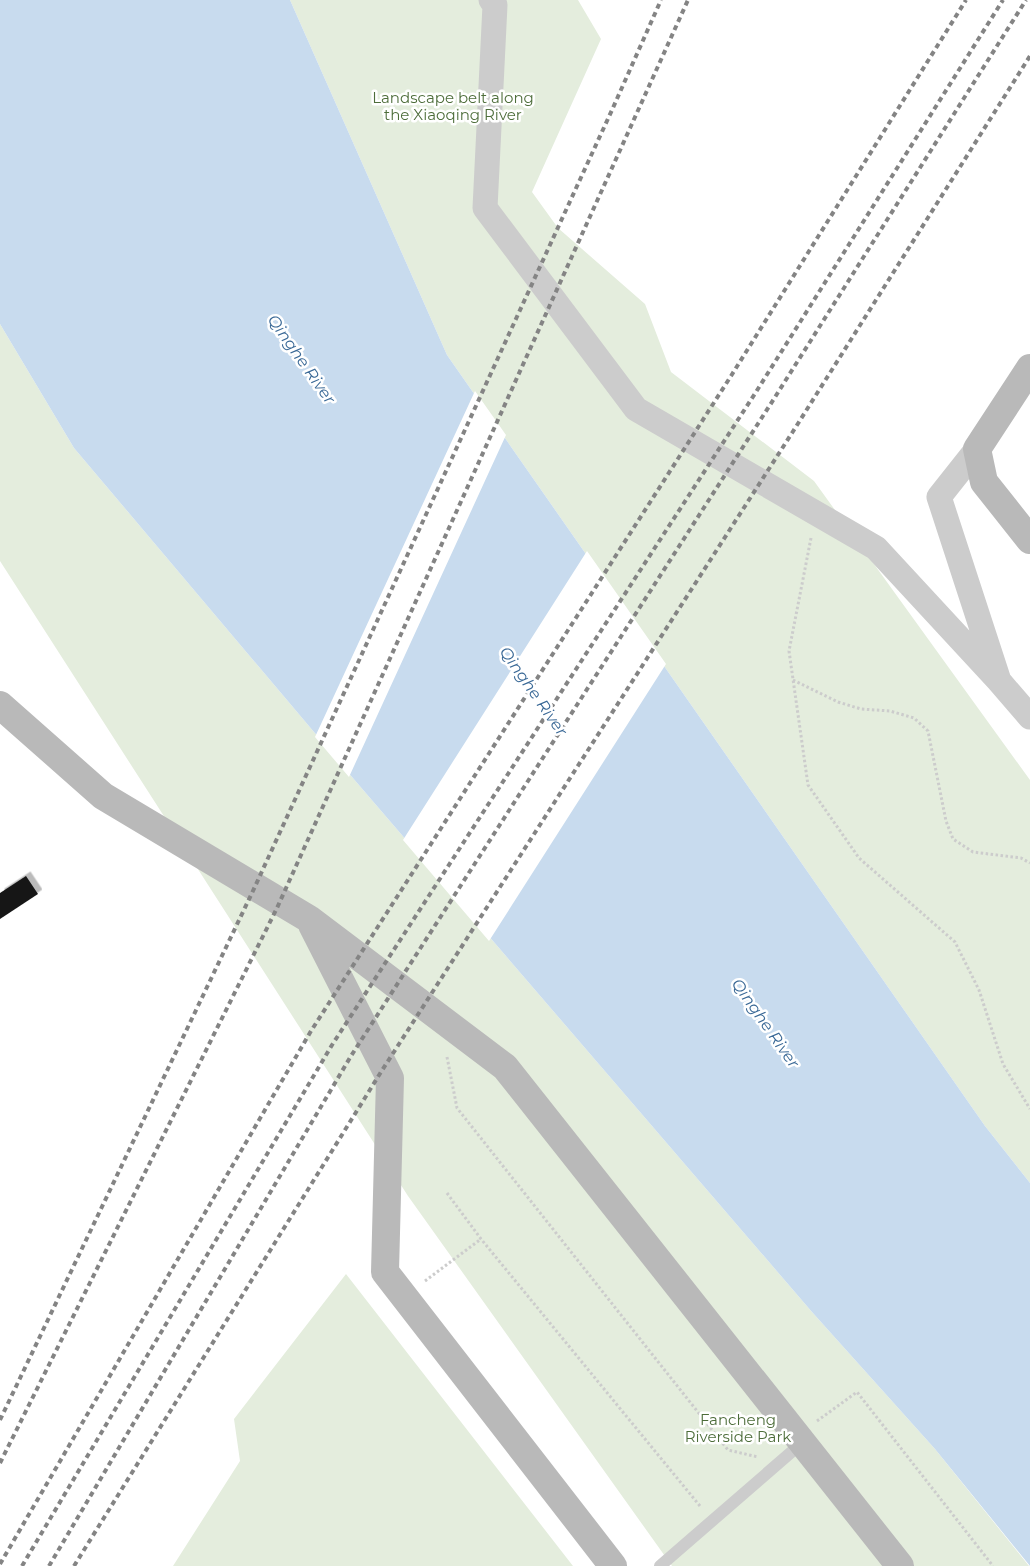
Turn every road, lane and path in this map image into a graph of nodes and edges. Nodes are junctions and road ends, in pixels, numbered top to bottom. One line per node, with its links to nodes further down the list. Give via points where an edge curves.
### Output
1 (491, 0): 4 (street, via 495,5 484,208 636,409)
2 (1030, 368): 3 (street)
3 (977, 449): 5 (street, via 984,482); 7 (street, via 939,497)
4 (815, 513): 6 (path, via 789,651); 7 (street, via 876,548)
5 (1030, 540)
6 (793, 680): 10 (path, via 860,709 890,711 914,718 928,731 946,822 953,839 973,852 1021,858); 13 (path, via 808,785 859,858 955,942 979,990 1003,1064)
7 (999, 681): 9 (street)
8 (0, 705): 11 (street, via 103,796)
9 (1030, 717)
10 (1030, 863)
11 (309, 920): 12 (street); 16 (street, via 390,1078 385,1272)
12 (439, 1018): 17 (street, via 505,1067); 18 (path, via 457,1108 728,1450)
13 (1030, 1109)
14 (447, 1193): 15 (path)
15 (481, 1239): 16 (path); 19 (path)
16 (405, 1296): 20 (street)
17 (800, 1439): 18 (lane); 22 (street); 23 (path, via 857,1392)
18 (780, 1462): 19 (lane)
19 (712, 1520): 21 (lane)
20 (613, 1566)
21 (660, 1566)
22 (900, 1566)
23 (993, 1566)

